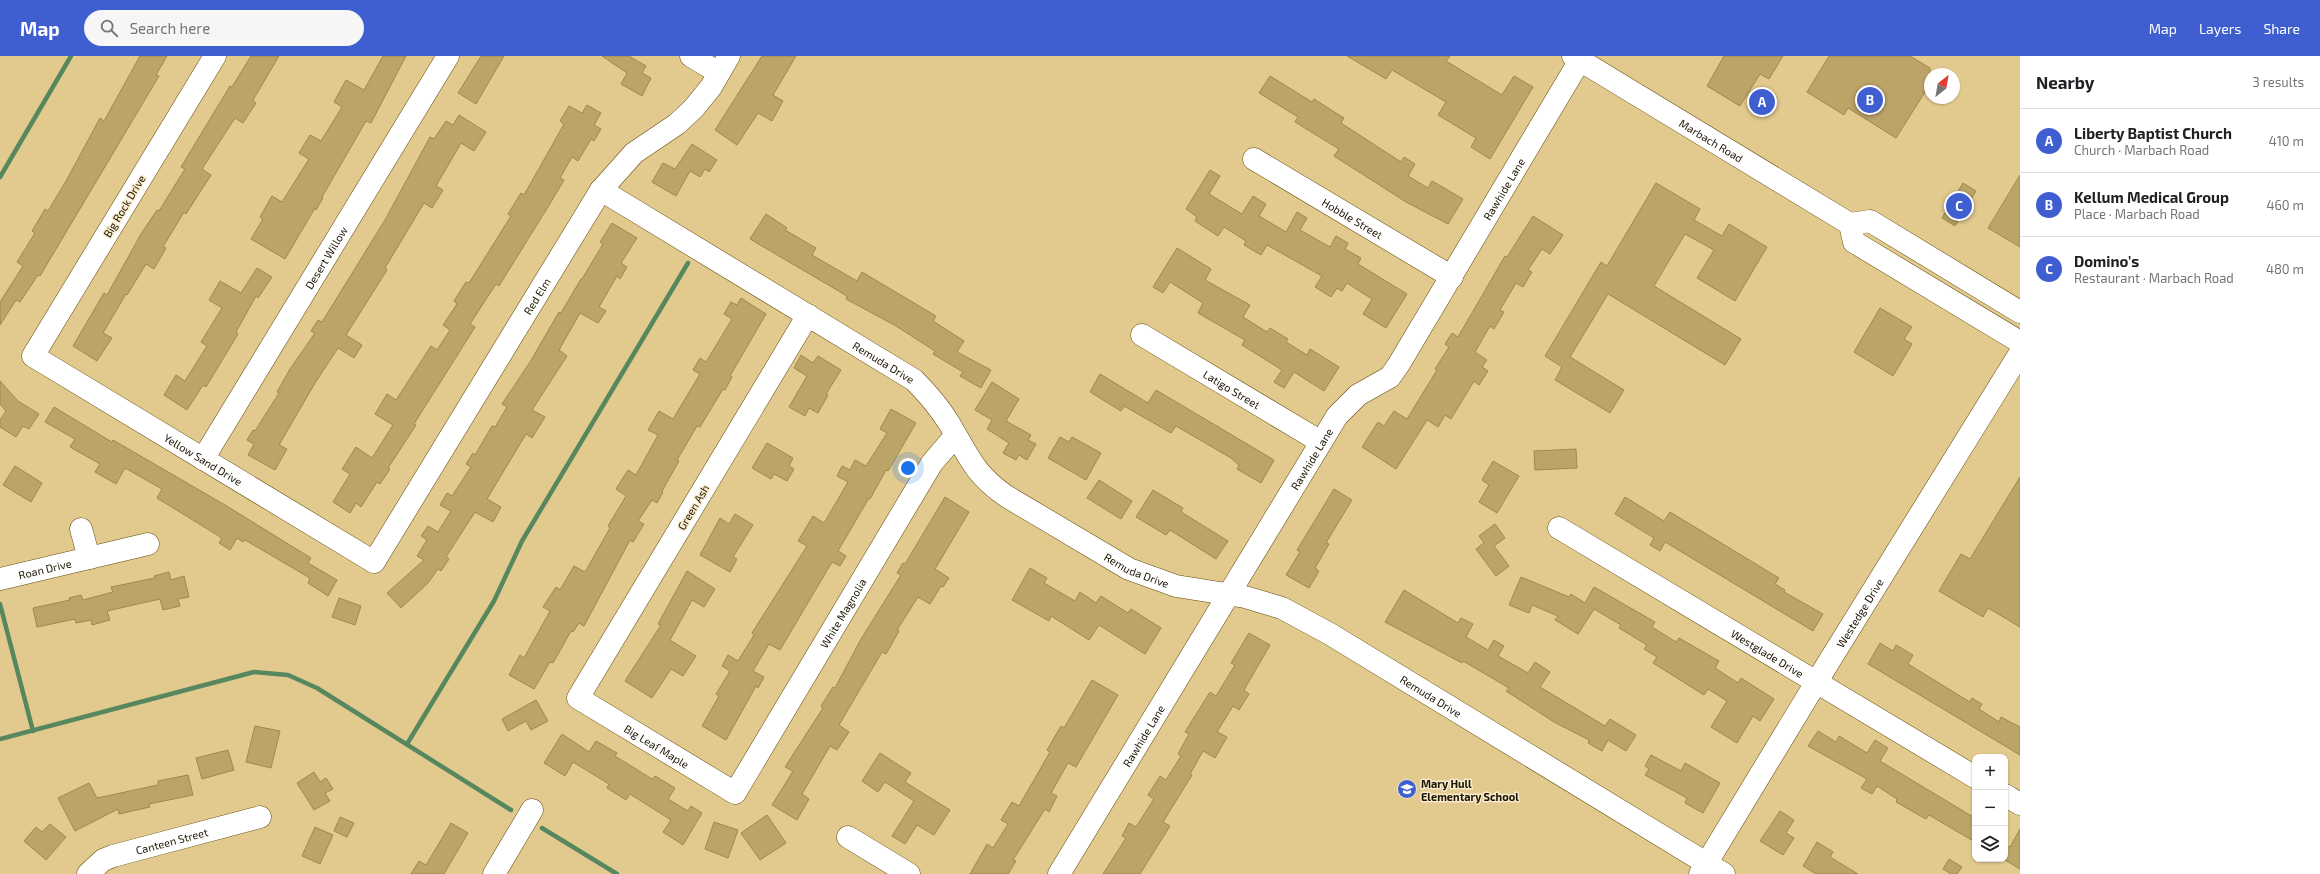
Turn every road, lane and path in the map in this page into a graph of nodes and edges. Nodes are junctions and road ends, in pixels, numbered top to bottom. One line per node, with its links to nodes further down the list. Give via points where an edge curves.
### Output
1 (215, 56): 15 (street, Big Rock Drive)
2 (448, 56): 18 (street, Desert Willow)
3 (691, 56): 5 (street)
4 (1576, 58): 8 (street, Marbach Road); 9 (street, Rawhide Lane)
5 (724, 64): 7 (street, Red Elm, via 694,108 634,153)
6 (1254, 159): 9 (street, Hobble Street)
7 (601, 190): 11 (street, Remuda Drive); 23 (street, Red Elm)
8 (1850, 224): 10 (street, via 1870,220); 13 (street, via 1854,242)
9 (1452, 277): 17 (street, Rawhide Lane, via 1390,377 1367,389 1347,404)
10 (2020, 312)
11 (808, 315): 16 (street, Remuda Drive, via 914,380 931,397); 27 (street, Green Ash)
12 (1142, 335): 17 (street, Latigo Street)
13 (2020, 342)
14 (2020, 353): 26 (street, Westedge Drive)
15 (33, 356): 18 (street, Yellow Sand Drive)
16 (957, 438): 25 (street, Remuda Drive, via 972,464 989,484 1129,570 1176,586); 29 (street, White Magnolia, via 950,442 932,463)
17 (1321, 442): 25 (street, Rawhide Lane)
18 (203, 459): 23 (street, Yellow Sand Drive)
19 (1559, 528): 26 (street, Westglade Drive)
20 (82, 529): 22 (street)
21 (148, 544): 22 (street, Roan Drive)
22 (89, 558): 24 (street, Roan Drive)
23 (374, 562)
24 (0, 579)
25 (1227, 595): 35 (street, Remuda Drive, via 1245,597 1282,608 1330,634); 39 (street, Rawhide Lane)
26 (1817, 681): 28 (street, Westglade Drive); 35 (street, Westedge Drive)
27 (578, 698): 29 (street, Big Leaf Maple)
28 (1972, 775)
29 (735, 793)
30 (2008, 797): 31 (street)
31 (2020, 804)
32 (532, 810): 37 (street)
33 (260, 818): 36 (street, Canteen Street, via 113,856 103,860)
34 (848, 837): 38 (street)
35 (1710, 870)
36 (88, 874)
37 (494, 874)
38 (909, 874)
39 (1059, 874)

